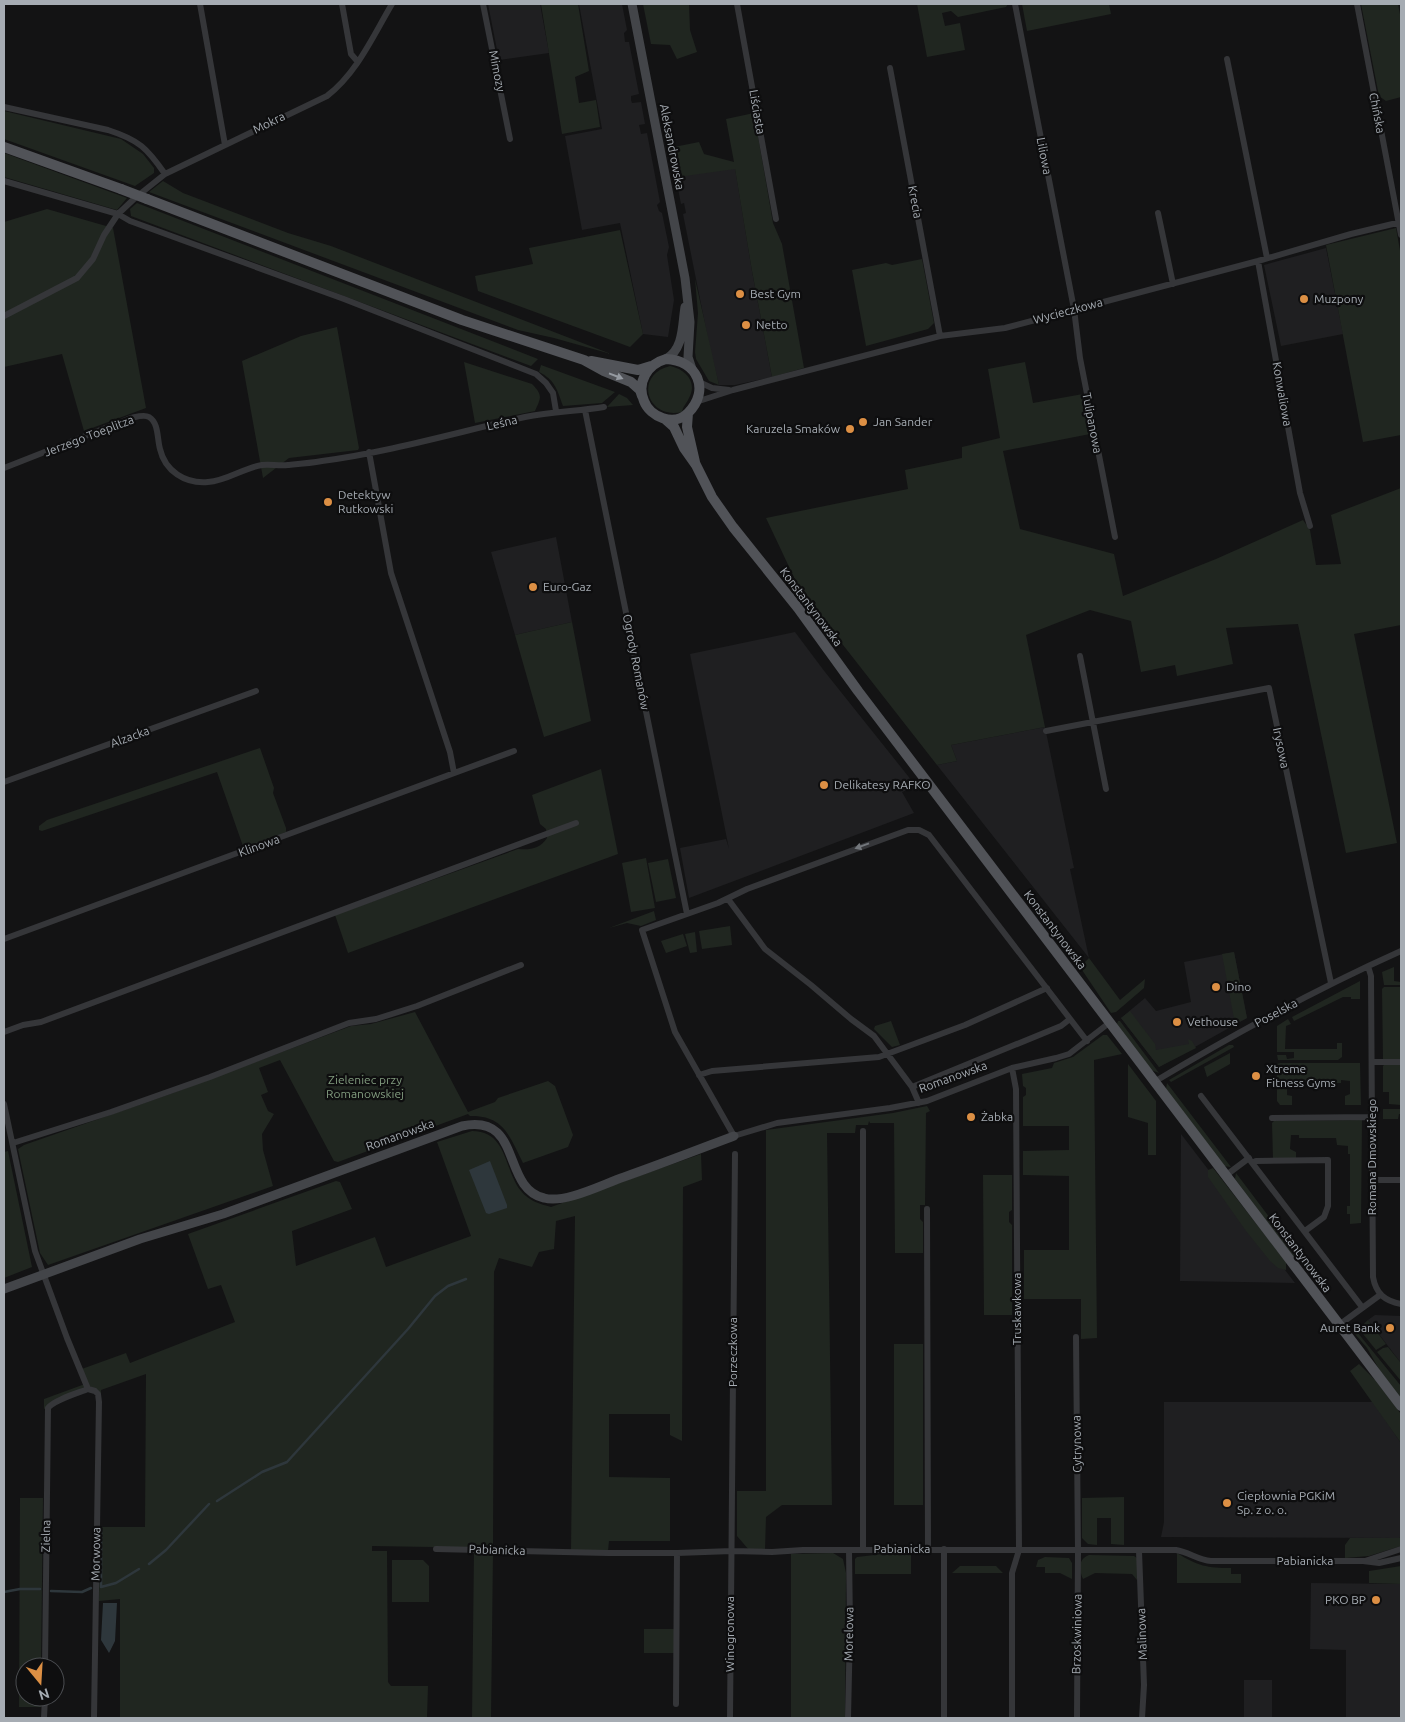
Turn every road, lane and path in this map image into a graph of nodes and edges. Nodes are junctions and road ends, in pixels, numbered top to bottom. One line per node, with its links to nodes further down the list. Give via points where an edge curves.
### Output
1 (200, 4): 14 (street)
2 (342, 4): 10 (street, via 352,54)
3 (392, 4): 10 (street, Mokra)
4 (483, 4): 13 (street, Mimozy)
5 (632, 4): 26 (street, Aleksandrowska)
6 (737, 4): 20 (street, Liściasta)
7 (1015, 4): 27 (street, Liliowa)
8 (1357, 4): 21 (street, Chińska)
9 (1226, 59): 23 (street)
10 (358, 62): 14 (street, Mokra, via 341,85 327,96)
11 (890, 68): 29 (street, Krecia)
12 (4, 107): 16 (street, via 124,135 140,144)
13 (510, 139)
14 (225, 145): 16 (street, Mokra)
15 (4, 147): 31 (main road, bridge, via 453,316)
16 (165, 174): 19 (street, Mokra)
17 (4, 181): 19 (street)
18 (1158, 213): 25 (street)
19 (118, 214): 28 (street, Mokra, via 93,258 77,278); 40 (street, via 536,374 553,393)
20 (776, 219)
21 (1400, 223): 22 (street, Chińska); 23 (street, Wycieczkowa)
22 (1401, 235)
23 (1267, 258): 24 (street, Wycieczkowa)
24 (1258, 261): 25 (street, Wycieczkowa); 47 (street, Konwaliowa, via 1300,494)
25 (1173, 284): 27 (street, Wycieczkowa)
26 (688, 295): 30 (street, Aleksandrowska, via 679,344); 33 (street, Aleksandrowska, via 688,357)
27 (1074, 309): 29 (street, Wycieczkowa, via 1005,328); 48 (street, Tulipanowa, via 1080,358)
28 (4, 316)
29 (940, 336): 35 (street, Wycieczkowa)
30 (666, 359): 32 (main road); 33 (main road, via 681,361)
31 (584, 360): 32 (main road, via 638,370); 36 (main road, one-way to 36, via 630,382)
32 (651, 366): 36 (main road, via 644,378)
33 (692, 369): 34 (main road)
34 (698, 382): 35 (street, Wycieczkowa, via 712,388); 37 (main road)
35 (733, 390): 37 (street, Wycieczkowa)
36 (642, 396): 42 (main road, via 652,413)
37 (695, 402): 41 (main road)
38 (604, 407): 39 (street, Leśna)
39 (585, 410): 40 (street, Leśna); 59 (street, Ogrody Romanów)
40 (556, 412): 43 (street, Leśna)
41 (688, 413): 42 (main road); 45 (main road, Konstantynowska, via 687,427)
42 (665, 420): 45 (main road, Konstantynowska, via 674,427)
43 (401, 446): 44 (street, Jerzego Toeplitza)
44 (369, 452): 46 (street, Jerzego Toeplitza, via 322,461 262,465 216,481 195,482 179,476 168,466 160,451 155,424 144,416 131,418); 54 (street, via 392,573)
45 (696, 465): 67 (main road, Konstantynowska, via 712,497 733,526)
46 (4, 468)
47 (1310, 526)
48 (1115, 537)
49 (1080, 656): 51 (street)
50 (256, 692): 55 (street, Alzacka)
51 (1093, 722): 52 (street, Irysowa); 56 (street); 64 (street, Irysowa, via 1269,688)
52 (1046, 731)
53 (514, 751): 54 (street, Klinowa)
54 (454, 773): 60 (street, Klinowa)
55 (4, 782)
56 (1106, 789)
57 (576, 823): 68 (street, via 41,1022)
58 (728, 898): 59 (street); 65 (street, one-way to 58, via 929,835 919,830 908,830); 70 (street, via 765,949 874,1036)
59 (687, 914): 74 (street, via 642,930 675,1032)
60 (4, 939)
61 (1401, 951): 63 (street, Poselska)
62 (521, 965): 84 (street, via 417,1006 376,1019 349,1023 202,1080)
63 (1368, 966): 64 (street, Poselska); 71 (street, Romana Dmowskiego, via 1371,976)
64 (1332, 983): 75 (street, Poselska)
65 (1046, 988): 66 (street); 70 (street, via 965,1025)
66 (1070, 1020): 69 (street); 76 (street)
67 (1110, 1023): 69 (street, Romanowska); 75 (main road, Konstantynowska)
68 (4, 1032)
69 (1087, 1041): 73 (street, Romanowska, via 1063,1056)
70 (888, 1053): 74 (street, via 879,1057 712,1071); 76 (street)
71 (1372, 1062): 72 (street); 80 (street, Romana Dmowskiego)
72 (1401, 1062)
73 (1012, 1068): 78 (street, Romanowska); 107 (street, Truskawkowa, via 1016,1089)
74 (699, 1075): 83 (street)
75 (1154, 1082): 87 (main road, Konstantynowska)
76 (912, 1087): 78 (street)
77 (1201, 1096): 86 (street)
78 (920, 1103): 83 (street, Romanowska, via 777,1123)
79 (4, 1104): 84 (street)
80 (1372, 1117): 81 (street); 88 (street, Romana Dmowskiego)
81 (1272, 1118)
82 (863, 1131): 102 (street)
83 (734, 1136): 92 (street, Romanowska, via 582,1192 551,1199 537,1196 526,1187 497,1132 482,1125 462,1126 228,1212 140,1239)
84 (13, 1143): 92 (street, via 35,1251)
85 (735, 1154): 109 (street, Porzeczkowa)
86 (1251, 1161): 87 (street); 91 (street); 91 (street, via 1328,1160 1326,1213)
87 (1225, 1176): 97 (main road, Konstantynowska)
88 (1372, 1180): 89 (street); 94 (street, Romana Dmowskiego, via 1373,1277)
89 (1401, 1180)
90 (927, 1209): 103 (street)
91 (1305, 1231): 96 (street)
92 (44, 1274): 93 (street, Romanowska); 99 (street)
93 (4, 1289)
94 (1380, 1295): 95 (street); 96 (street)
95 (1401, 1304)
96 (1362, 1307): 97 (street)
97 (1339, 1325): 100 (main road, Konstantynowska)
98 (1076, 1337): 110 (street, Cytrynowa)
99 (88, 1389): 114 (street, Zielna, via 48,1408); 116 (street, Morwowa, via 98,1394 99,1402)
100 (1401, 1406)
101 (436, 1549): 111 (street, Pabianicka)
102 (863, 1549): 103 (street, Pabianicka); 106 (street, Pabianicka)
103 (928, 1549): 104 (street, Pabianicka)
104 (944, 1549): 107 (street, Pabianicka); 119 (street)
105 (1401, 1549): 113 (street, Pabianicka)
106 (849, 1550): 109 (street, Pabianicka); 118 (street, Morelowa)
107 (1018, 1550): 110 (street, Pabianicka); 120 (street, Truskawkowa, via 1012,1572)
108 (1140, 1550): 110 (street, Pabianicka); 113 (street, Pabianicka, via 1182,1551 1211,1561); 122 (street, Malinowa)
109 (732, 1551): 111 (street, Pabianicka); 117 (street, Winogronowa)
110 (1078, 1551): 121 (street, Brzoskwiniowa)
111 (677, 1553): 115 (street)
112 (1401, 1558): 113 (street, Pabianicka)
113 (1366, 1562)
114 (45, 1657)
115 (676, 1704)
116 (94, 1718)
117 (730, 1718)
118 (848, 1718)
119 (944, 1718)
120 (1012, 1718)
121 (1076, 1718)
122 (1142, 1718)

